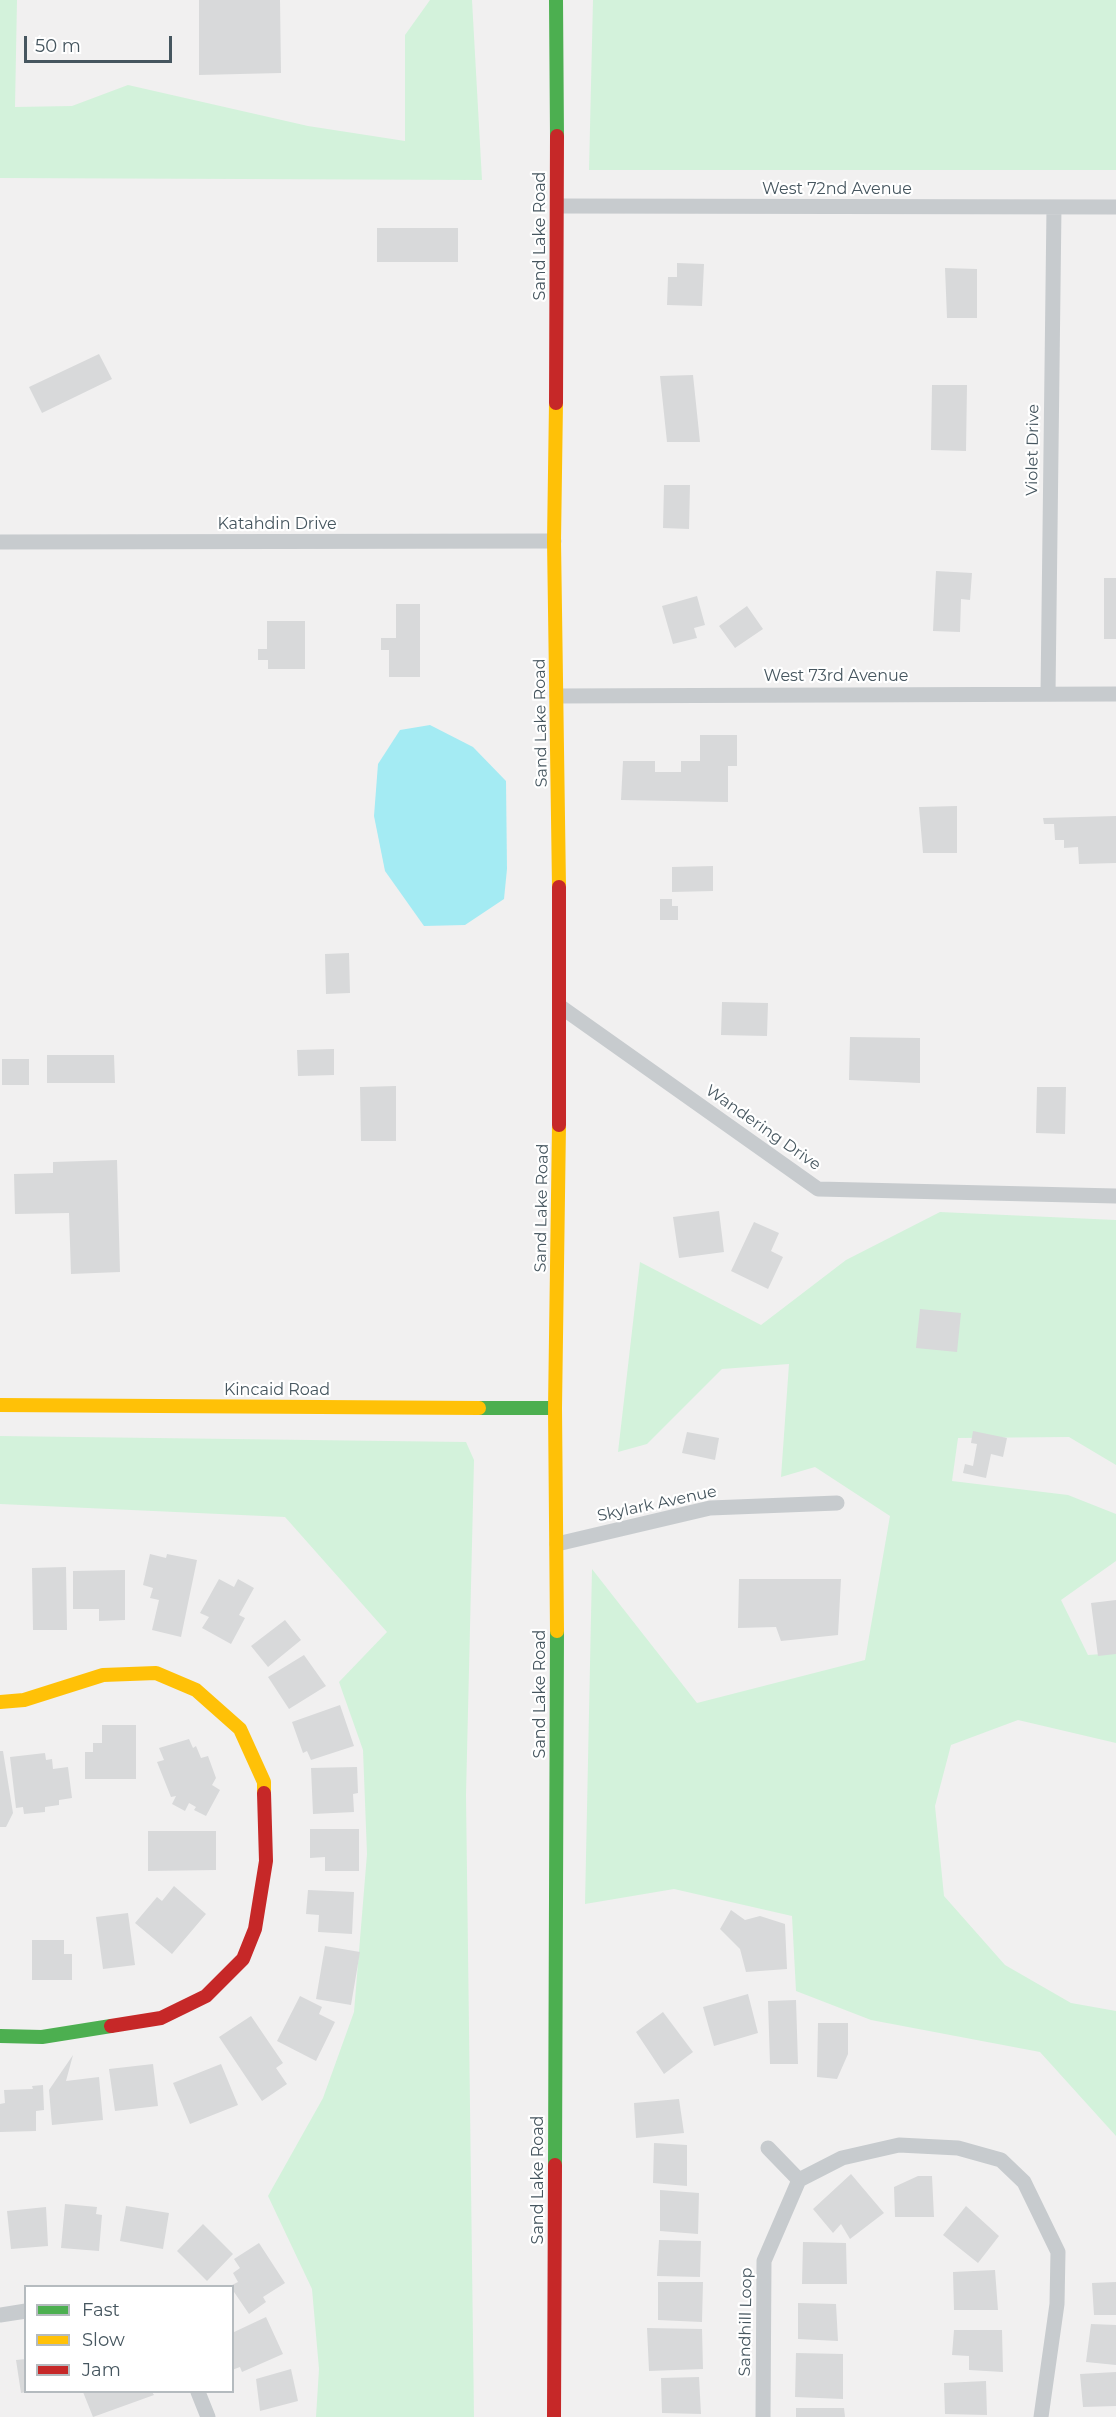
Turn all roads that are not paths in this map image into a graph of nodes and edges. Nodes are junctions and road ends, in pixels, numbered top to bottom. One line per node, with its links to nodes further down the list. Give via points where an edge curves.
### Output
1 (556, 0): 2 (main road, Sand Lake Road)
2 (558, 206): 3 (street, West 72nd Avenue); 5 (main road, Sand Lake Road)
3 (1054, 207): 4 (street, West 72nd Avenue); 7 (street, Violet Drive)
4 (1116, 207)
5 (554, 541): 6 (street, Katahdin Drive); 9 (main road, Sand Lake Road)
6 (0, 542)
7 (1048, 694): 8 (street, West 73rd Avenue); 9 (street, West 73rd Avenue)
8 (1116, 694)
9 (557, 696): 10 (main road, Sand Lake Road)
10 (561, 1007): 11 (street, Wandering Drive, via 818,1189); 13 (main road, Sand Lake Road)
11 (1116, 1196)
12 (0, 1405): 13 (main road, Kincaid Road)
13 (555, 1408): 15 (main road, Sand Lake Road)
14 (837, 1503): 15 (street, Skylark Avenue, via 710,1508)
15 (557, 1544): 24 (main road, Sand Lake Road)
16 (0, 1702): 17 (main road, via 24,1700 103,1675 156,1673 196,1690 240,1729 264,1782 266,1861 255,1929 243,1959 206,1996 161,2018 42,2037)
17 (0, 2036)
18 (768, 2148): 19 (street)
19 (799, 2180): 25 (street, Sandhill Loop, via 764,2261); 26 (street, via 842,2158 899,2145 958,2148 1000,2160 1024,2182 1058,2252 1057,2304)
20 (24, 2311): 21 (street)
21 (0, 2315)
22 (199, 2393): 23 (street)
23 (208, 2417)
24 (554, 2417)
25 (763, 2417)
26 (1041, 2417)

